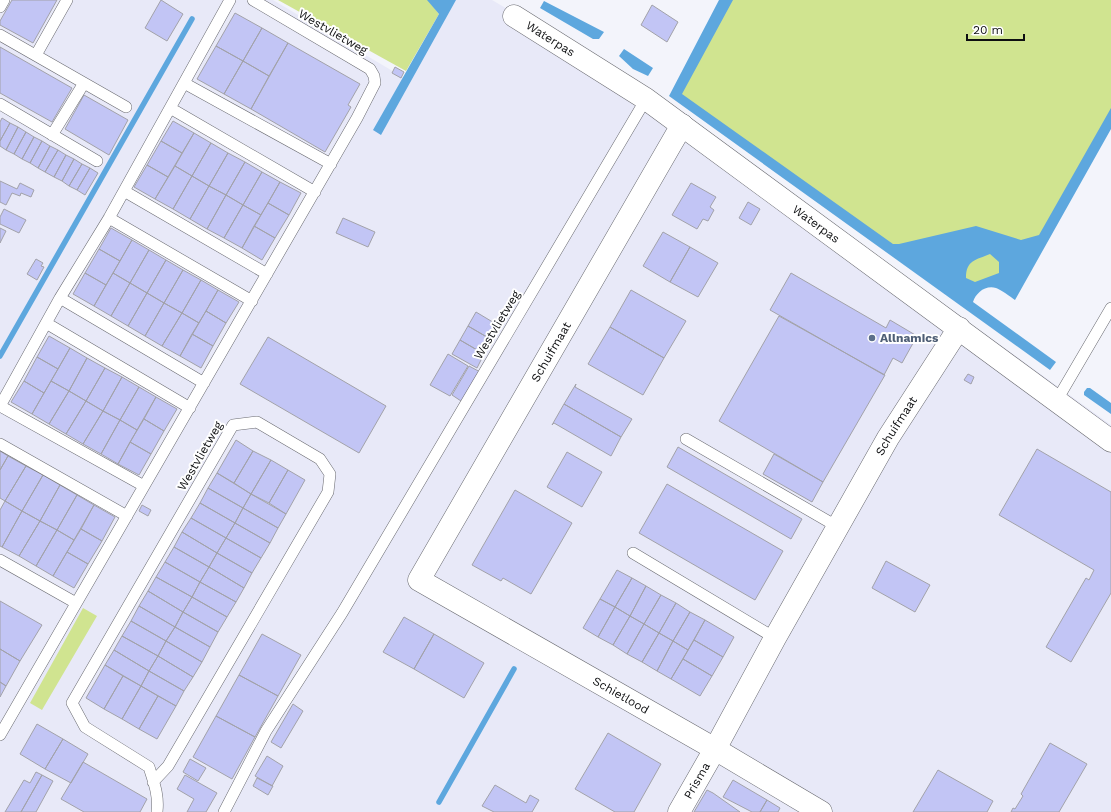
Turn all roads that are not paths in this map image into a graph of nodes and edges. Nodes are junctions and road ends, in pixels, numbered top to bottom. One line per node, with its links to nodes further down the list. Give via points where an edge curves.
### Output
1 (4, 0): 5 (lane)
2 (66, 0): 8 (lane)
3 (230, 0): 10 (lane)
4 (253, 0): 18 (lane, Westvlietweg, via 370,69 374,76 375,83)
5 (0, 8)
6 (514, 16): 11 (street, Waterpas)
7 (0, 35): 8 (lane)
8 (36, 55): 9 (lane)
9 (84, 83): 13 (lane); 16 (lane)
10 (184, 83): 14 (lane); 18 (lane)
11 (646, 98): 15 (street, Waterpas); 47 (lane, Westvlietweg, via 342,613 266,731)
12 (0, 104): 16 (lane)
13 (126, 107)
14 (170, 108): 19 (lane); 20 (lane)
15 (682, 125): 27 (street, Waterpas); 40 (street, Schuifmaat)
16 (52, 134): 17 (lane)
17 (97, 161)
18 (331, 164): 20 (lane, Westvlietweg)
19 (124, 191): 21 (lane); 22 (lane)
20 (315, 192): 22 (lane, Westvlietweg)
21 (109, 218): 23 (lane); 24 (lane)
22 (267, 274): 24 (lane, Westvlietweg)
23 (60, 298): 26 (lane); 28 (lane)
24 (252, 300): 28 (lane, Westvlietweg)
25 (1111, 308): 29 (lane)
26 (46, 323): 30 (lane); 31 (lane)
27 (959, 328): 29 (street, Waterpas); 37 (street, Schuifmaat, via 888,438)
28 (204, 383): 31 (lane, Westvlietweg)
29 (1057, 400): 33 (street, Waterpas)
30 (0, 406): 35 (lane)
31 (190, 408): 35 (lane, Westvlietweg)
32 (686, 439): 37 (lane)
33 (1111, 441)
34 (0, 444): 36 (lane)
35 (144, 486): 36 (lane, Westvlietweg)
36 (127, 516): 41 (lane, Westvlietweg)
37 (838, 527): 42 (street, Schuifmaat)
38 (633, 553): 42 (lane)
39 (0, 560): 41 (lane)
40 (419, 580): 44 (street, Schietlood)
41 (76, 603): 43 (lane, Westvlietweg)
42 (775, 638): 44 (street, Schuifmaat)
43 (0, 736)
44 (715, 749): 48 (street, Prisma); 49 (street, Schietlood)
45 (153, 782): 45 (lane, Westvlietweg, via 149,767 85,727 72,703 233,425 257,422 320,459 330,474 328,492 168,766); 46 (lane, Westvlietweg, via 158,800)
46 (157, 812)
47 (224, 812)
48 (679, 812)
49 (821, 812)

